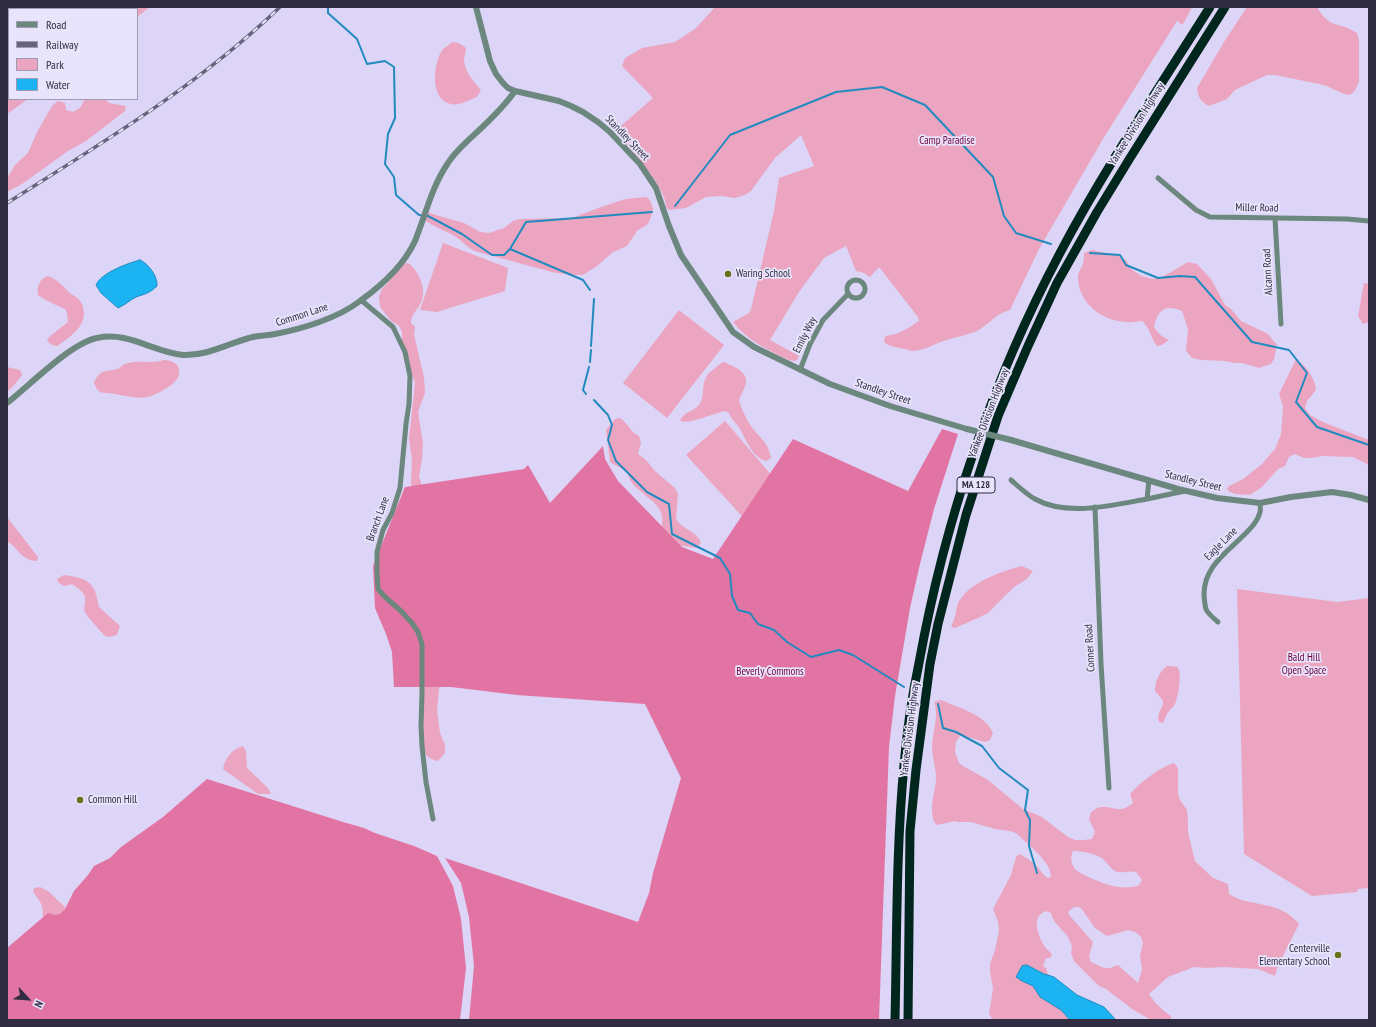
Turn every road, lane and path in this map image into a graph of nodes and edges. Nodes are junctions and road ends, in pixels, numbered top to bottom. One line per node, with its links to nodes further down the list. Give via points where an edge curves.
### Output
1 (476, 7): 4 (street, via 486,48 496,74 508,88)
2 (1210, 7): 23 (highway, Yankee Division Highway / MA 128, via 1059,254 1024,326 989,410 961,490 924,630 908,728 899,835)
3 (1226, 7): 24 (highway, Yankee Division Highway / MA 128, via 1130,158 1057,283 998,416 966,515 938,624 916,770 910,831)
4 (515, 91): 9 (street, Common Lane, via 506,104 448,162 405,258 384,281); 11 (street, Standley Street, via 571,106 610,132 640,164 656,188 681,254 733,332 754,347)
5 (1158, 178): 6 (street, Miller Road, via 1196,210 1210,217)
6 (1275, 218): 7 (street, Miller Road); 10 (street, Alcann Road)
7 (1369, 221)
8 (848, 294): 11 (street, Emily Way, via 822,320)
9 (361, 300): 12 (street, Common Lane, via 346,310 308,325 274,335 251,337 218,350 194,355 171,353 118,336 95,338 71,350); 22 (street, Branch Lane, via 393,327 405,352 410,376 410,404 400,488 377,552 377,573 378,589 412,623 422,644 422,746)
10 (1281, 324)
11 (800, 370): 14 (street, Standley Street, bridge, via 890,406)
12 (7, 402)
13 (1011, 480): 19 (street, via 1030,496 1047,505 1074,509)
14 (1149, 480): 15 (street, Standley Street); 16 (street)
15 (1187, 491): 16 (street); 18 (street, Standley Street, via 1217,498)
16 (1147, 499): 19 (street)
17 (1369, 500): 18 (street, Standley Street, via 1332,492)
18 (1260, 502): 20 (street, Eagle Lane, via 1260,512 1256,521 1214,564 1205,581 1204,608)
19 (1095, 507): 21 (street, Conner Road)
20 (1218, 622)
21 (1108, 788)
22 (433, 819)
23 (895, 1020)
24 (908, 1020)

